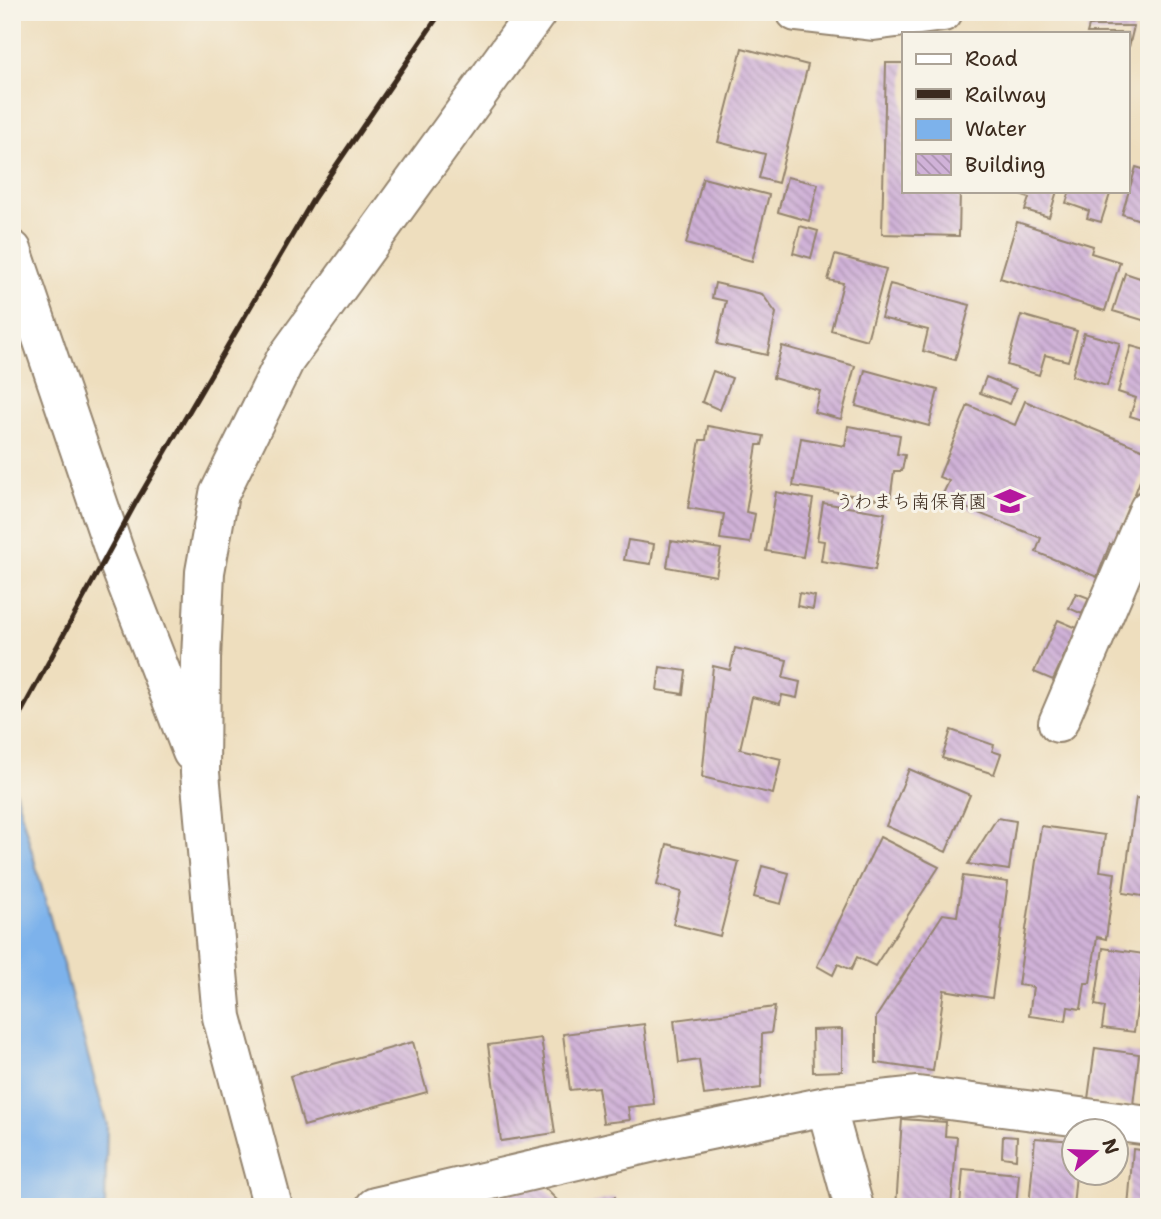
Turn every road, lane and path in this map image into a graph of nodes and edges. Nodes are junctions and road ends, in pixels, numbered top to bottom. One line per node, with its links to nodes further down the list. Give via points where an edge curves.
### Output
1 (537, 12): 7 (street, via 285,360 219,494 205,572)
2 (796, 12): 3 (street, via 873,21)
3 (943, 12)
4 (12, 250): 7 (street, via 116,556)
5 (1149, 509): 6 (street)
6 (1058, 723)
7 (200, 773): 10 (street, via 222,1017)
8 (826, 1106): 9 (street, via 918,1096); 11 (street); 12 (street)
9 (1149, 1126)
10 (273, 1207)
11 (375, 1207)
12 (854, 1207)

